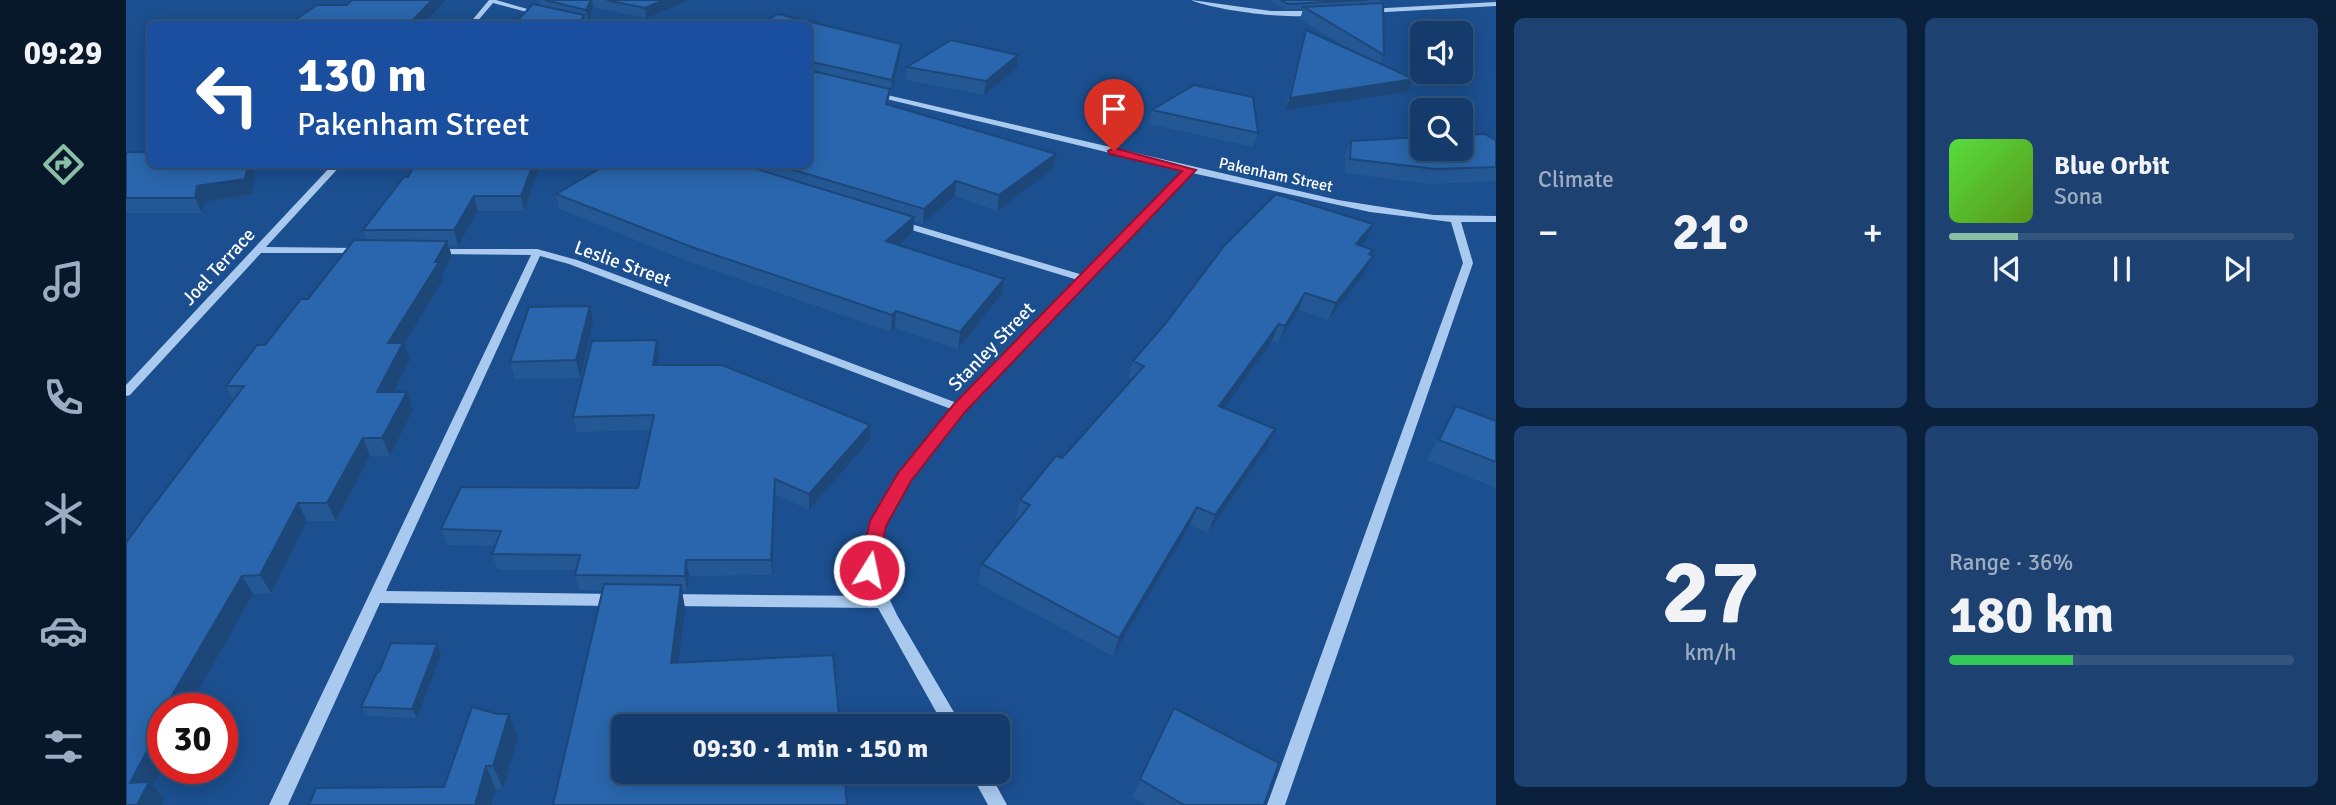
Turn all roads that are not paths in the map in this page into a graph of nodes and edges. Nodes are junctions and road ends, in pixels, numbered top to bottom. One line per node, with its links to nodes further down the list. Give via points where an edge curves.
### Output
1 (1194, 0): 8 (street)
2 (1229, 0): 8 (street)
3 (1391, 0): 6 (street)
4 (492, 1): 10 (street); 11 (street)
5 (1496, 4): 6 (street)
6 (1408, 9): 7 (street)
7 (1353, 11)
8 (1248, 12): 9 (street)
9 (1326, 13)
10 (551, 16)
11 (475, 21)
12 (861, 90): 14 (street, Pakenham Street)
13 (334, 168): 18 (street, Joel Terrace)
14 (1190, 170): 17 (street, Pakenham Street, via 1409,216); 22 (street, Stanley Street)
15 (1496, 219): 17 (street, Pakenham Street)
16 (888, 220): 22 (street)
17 (1456, 221): 31 (street, via 1468,263)
18 (256, 250): 19 (street); 23 (street, Joel Terrace)
19 (375, 251)
20 (428, 251): 21 (street, Leslie Street)
21 (537, 252): 24 (street, Leslie Street); 25 (street)
22 (1085, 279): 24 (street, Stanley Street)
23 (126, 392)
24 (959, 408): 26 (street, Stanley Street, via 904,478 877,526 869,570)
25 (375, 597): 26 (street); 29 (street)
26 (883, 602): 27 (street, Stanley Street)
27 (946, 714)
28 (986, 784): 30 (street)
29 (278, 805)
30 (998, 805)
31 (1276, 805)

